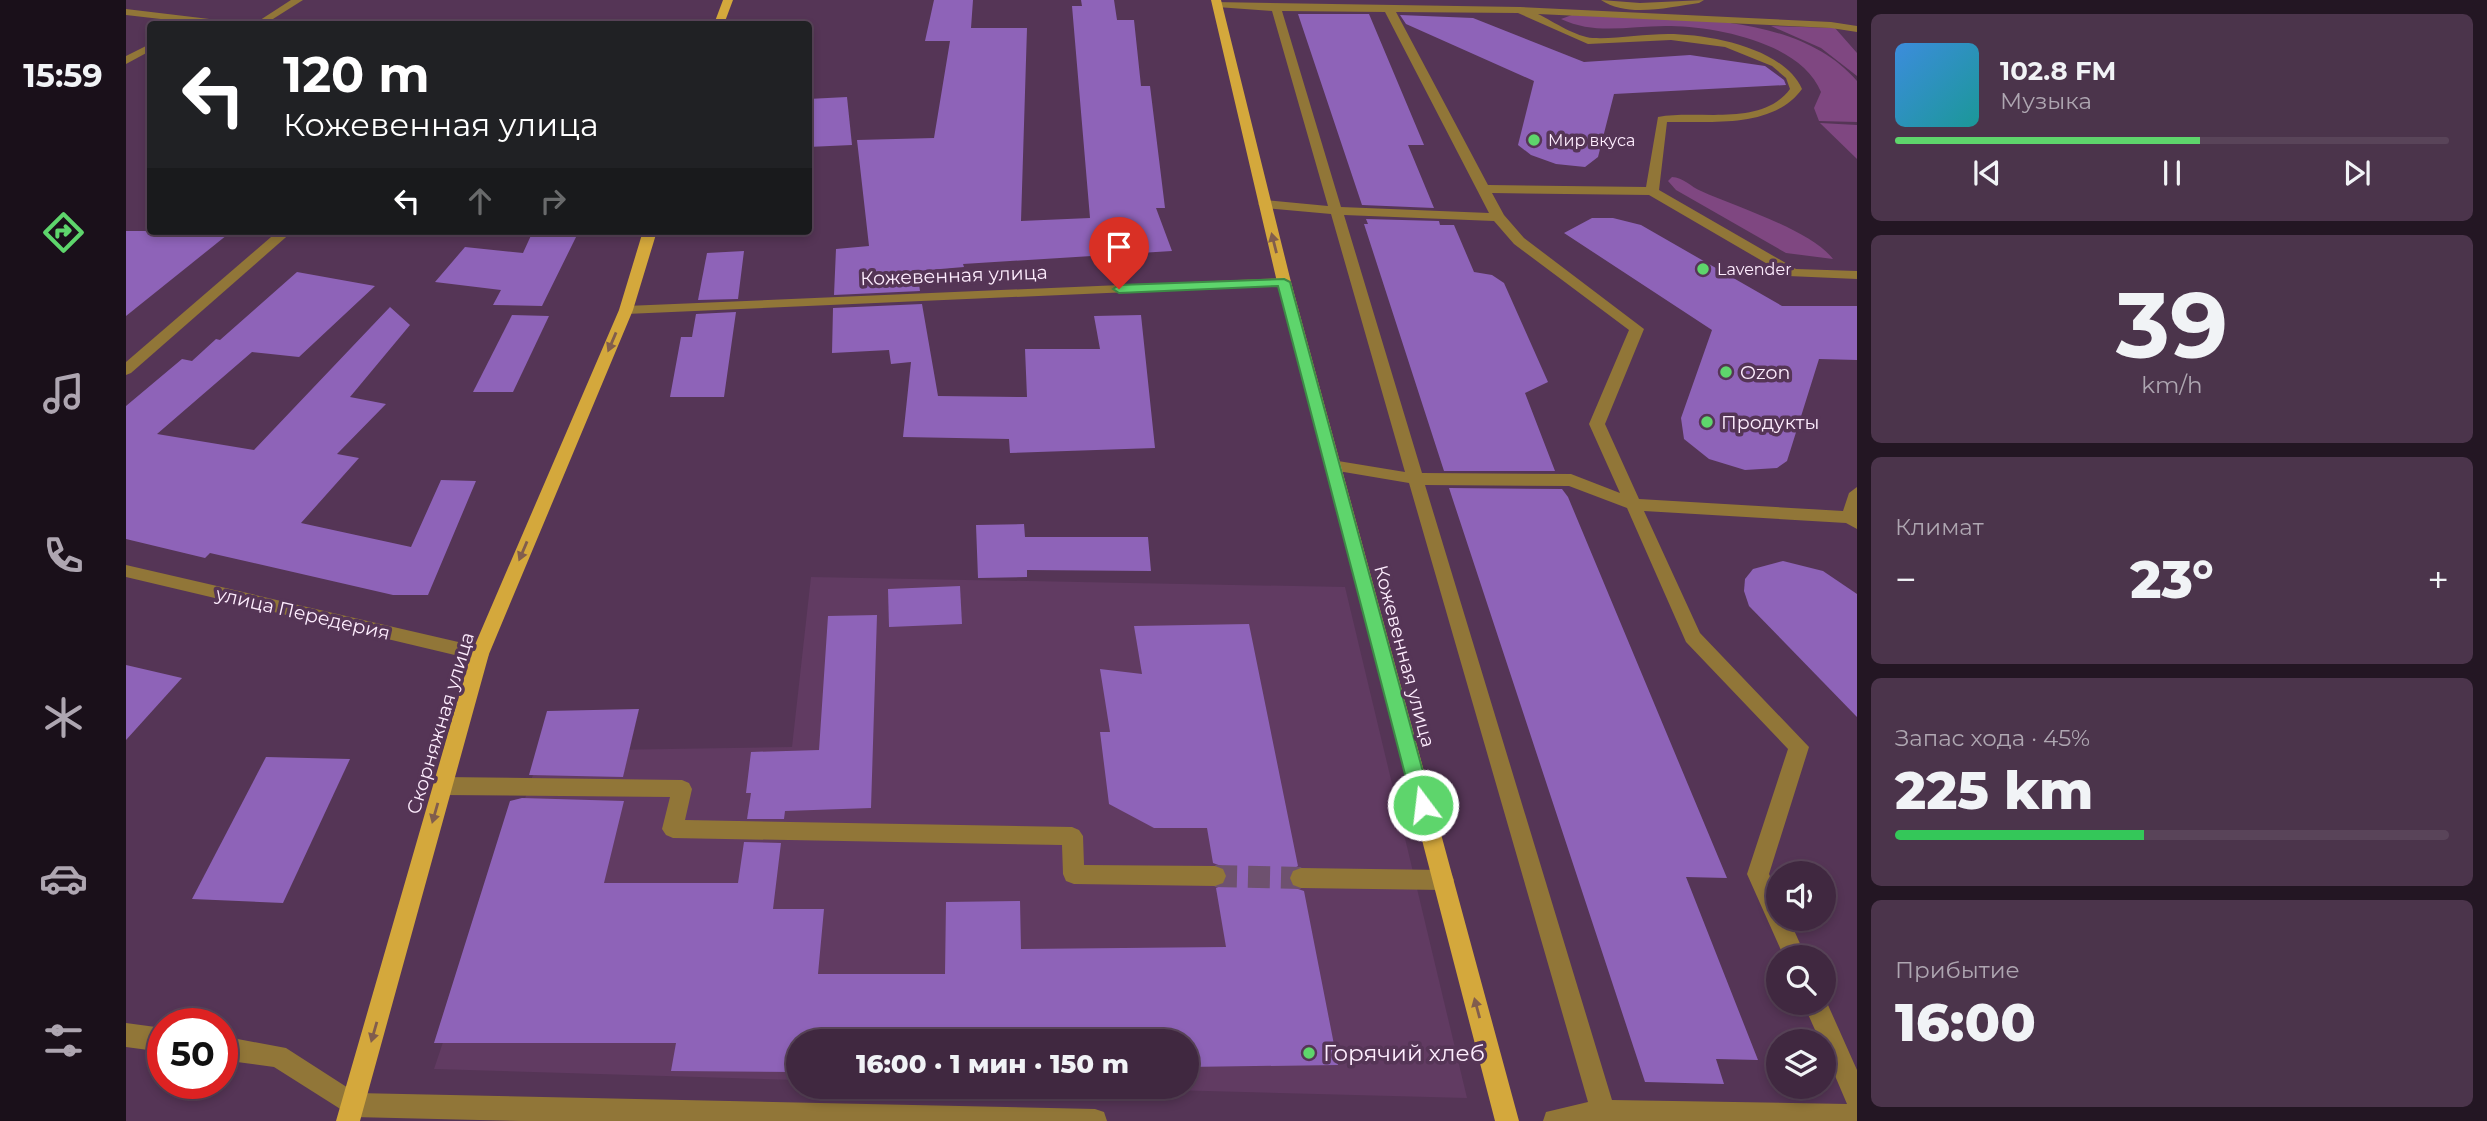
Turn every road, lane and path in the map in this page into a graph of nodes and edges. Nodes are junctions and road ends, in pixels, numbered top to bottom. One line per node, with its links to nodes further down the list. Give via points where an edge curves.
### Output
1 (298, 0): 11 (street)
2 (729, 0): 12 (main road)
3 (1606, 0): 4 (street, via 1653,6)
4 (1699, 0)
5 (1216, 2): 6 (street); 18 (main road, Кожевенная улица)
6 (1276, 8): 7 (street); 19 (street)
7 (1389, 9): 8 (street); 16 (street)
8 (1520, 10): 13 (street, via 1831,24); 17 (street, via 1588,41 1671,37 1727,44 1754,53 1791,77 1796,89 1792,101 1777,109 1662,119)
9 (126, 12): 10 (street)
10 (184, 21)
11 (264, 21)
12 (720, 21)
13 (1857, 29)
14 (147, 49): 15 (street)
15 (126, 61)
16 (1486, 189): 17 (street); 20 (street)
17 (1652, 191): 23 (street, via 1793,273)
18 (1264, 204): 19 (street); 24 (main road, Кожевенная улица, one-way to 18)
19 (1334, 211): 20 (street); 28 (street)
20 (1498, 216): 30 (street, via 1519,241 1637,329 1597,424)
21 (281, 235): 26 (street)
22 (649, 235): 25 (main road, Скорняжная улица)
23 (1857, 275)
24 (1284, 282): 25 (street, Кожевенная улица); 27 (main road, Кожевенная улица)
25 (626, 310): 33 (main road, Скорняжная улица, one-way to 33)
26 (126, 370)
27 (1332, 465): 28 (street); 37 (main road, Кожевенная улица)
28 (1416, 480): 30 (street, via 1571,480); 44 (street)
29 (1857, 493): 31 (street)
30 (1632, 504): 31 (street); 38 (street, via 1693,638 1798,747 1758,874)
31 (1854, 520)
32 (126, 571): 33 (street, улица Передерия)
33 (480, 654): 34 (main road, Скорняжная улица)
34 (443, 786): 35 (street, via 682,789 673,829 1072,836 1074,874); 45 (main road, Скорняжная улица, one-way to 45)
35 (1214, 876)
36 (1301, 878): 37 (street)
37 (1443, 880): 48 (main road, Кожевенная улица, one-way to 37)
38 (1790, 945)
39 (1820, 1015): 43 (street)
40 (126, 1035): 41 (street)
41 (147, 1038)
42 (238, 1050): 45 (street, via 278,1056)
43 (1857, 1097)
44 (1603, 1112): 46 (street); 49 (street)
45 (351, 1113): 47 (street)
46 (1857, 1117)
47 (1095, 1121)
48 (1507, 1121)
49 (1555, 1121)

